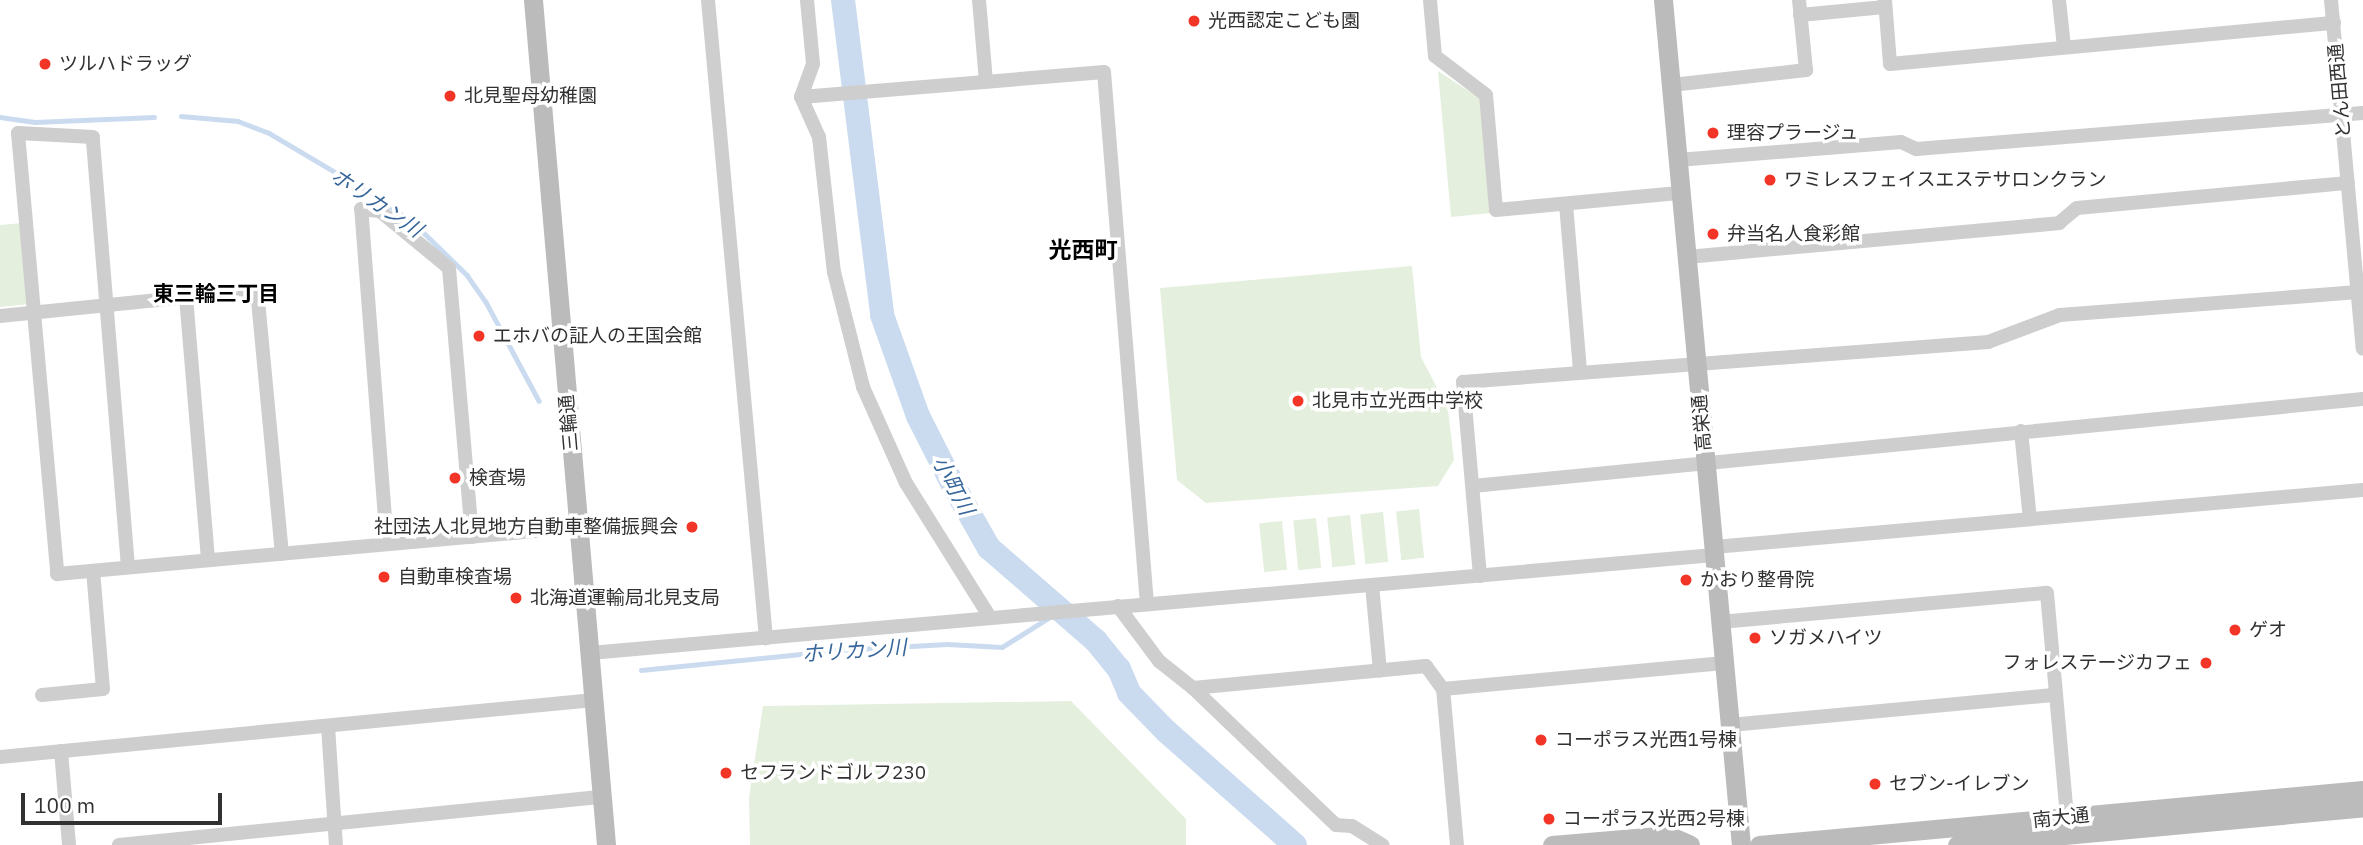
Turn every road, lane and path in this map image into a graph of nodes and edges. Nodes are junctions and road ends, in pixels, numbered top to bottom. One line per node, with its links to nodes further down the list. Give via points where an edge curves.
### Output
1 (533, 0): 38 (street, 三輪通)
2 (708, 0): 52 (street)
3 (807, 0): 16 (street, via 813,64)
4 (979, 0): 14 (street)
5 (1430, 0): 22 (street, via 1435,56 1486,95 1496,210)
6 (1663, 0): 15 (street, 高栄通)
7 (1799, 0): 11 (street)
8 (2060, 0): 13 (street)
9 (2332, 0): 12 (street, とん田西通)
10 (1885, 3): 11 (street); 13 (street, via 1890,64)
11 (1800, 15): 15 (street, via 1806,70)
12 (2333, 23): 13 (street); 18 (street, とん田西通)
13 (2064, 47)
14 (986, 82): 16 (street); 48 (street, via 1104,72)
15 (1671, 85): 19 (street, 高栄通)
16 (801, 97): 50 (street, via 818,136 834,272 863,387 906,483)
17 (2363, 113): 18 (street)
18 (2342, 116): 19 (street, via 1916,149 1901,142); 20 (street, とん田西通)
19 (1678, 160): 21 (street, 高栄通)
20 (2348, 183): 23 (street, via 2077,208 2059,223); 24 (street, とん田西通)
21 (1681, 193): 22 (street); 23 (street, 高栄通)
22 (1566, 204): 31 (street)
23 (1687, 257): 30 (street, 高栄通)
24 (2359, 288): 29 (street, とん田西通); 30 (street, via 2060,315 1988,342)
25 (186, 297): 26 (street); 42 (street, via 257,290); 43 (street)
26 (108, 304): 27 (street); 27 (street, via 93,136 19,132); 44 (street)
27 (35, 312): 28 (street); 45 (street, via 57,574)
28 (0, 316)
29 (2363, 349)
30 (1696, 364): 31 (street); 34 (street, 高栄通)
31 (1580, 372): 35 (street, via 1463,382)
32 (2363, 399): 33 (street)
33 (2021, 431): 34 (street); 37 (street)
34 (1705, 462): 35 (street); 41 (street, 高栄通)
35 (1473, 486): 46 (street)
36 (2363, 490): 37 (street)
37 (2030, 519): 41 (street)
38 (578, 527): 39 (street); 53 (street, 三輪通)
39 (472, 537): 40 (street); 40 (street, via 449,268 380,211 361,209)
40 (387, 544): 42 (street)
41 (1714, 551): 46 (street); 51 (street, 高栄通)
42 (282, 554): 43 (street)
43 (208, 560): 44 (street)
44 (128, 567): 45 (street)
45 (93, 571): 58 (street, via 103,689)
46 (1480, 576): 47 (street)
47 (1372, 585): 48 (street); 55 (street)
48 (1147, 604): 49 (street)
49 (1112, 606): 50 (street); 56 (street, via 1159,661)
50 (989, 616): 52 (street)
51 (1720, 622): 54 (street, 高栄通); 59 (street, via 2048,593)
52 (766, 638): 53 (street)
53 (590, 653): 60 (street, 三輪通)
54 (1724, 663): 57 (street); 61 (street, 高栄通)
55 (1380, 671): 56 (street); 57 (street, via 1426,666)
56 (1193, 688): 75 (street, via 1336,825 1352,826)
57 (1443, 689): 76 (street)
58 (42, 695)
59 (2056, 695): 61 (street); 68 (street)
60 (594, 700): 62 (street); 66 (street, 三輪通)
61 (1730, 725): 79 (street, 高栄通)
62 (328, 726): 63 (street); 69 (street)
63 (61, 751): 64 (street); 71 (street)
64 (0, 757)
65 (2363, 790): 68 (street, 南大通)
66 (602, 797): 69 (street); 74 (street, 三輪通)
67 (2363, 807): 70 (street, 南大通)
68 (2067, 817): 70 (street, 南大通)
69 (334, 825): 72 (street); 73 (street)
70 (1998, 837): 80 (street, 南大通); 81 (street, 南大通)
71 (68, 845)
72 (119, 845)
73 (336, 845)
74 (606, 845)
75 (1382, 845)
76 (1457, 845)
77 (1552, 845): 78 (street, via 1668,835)
78 (1690, 845)
79 (1741, 845)
80 (1759, 845)
81 (1957, 845)

